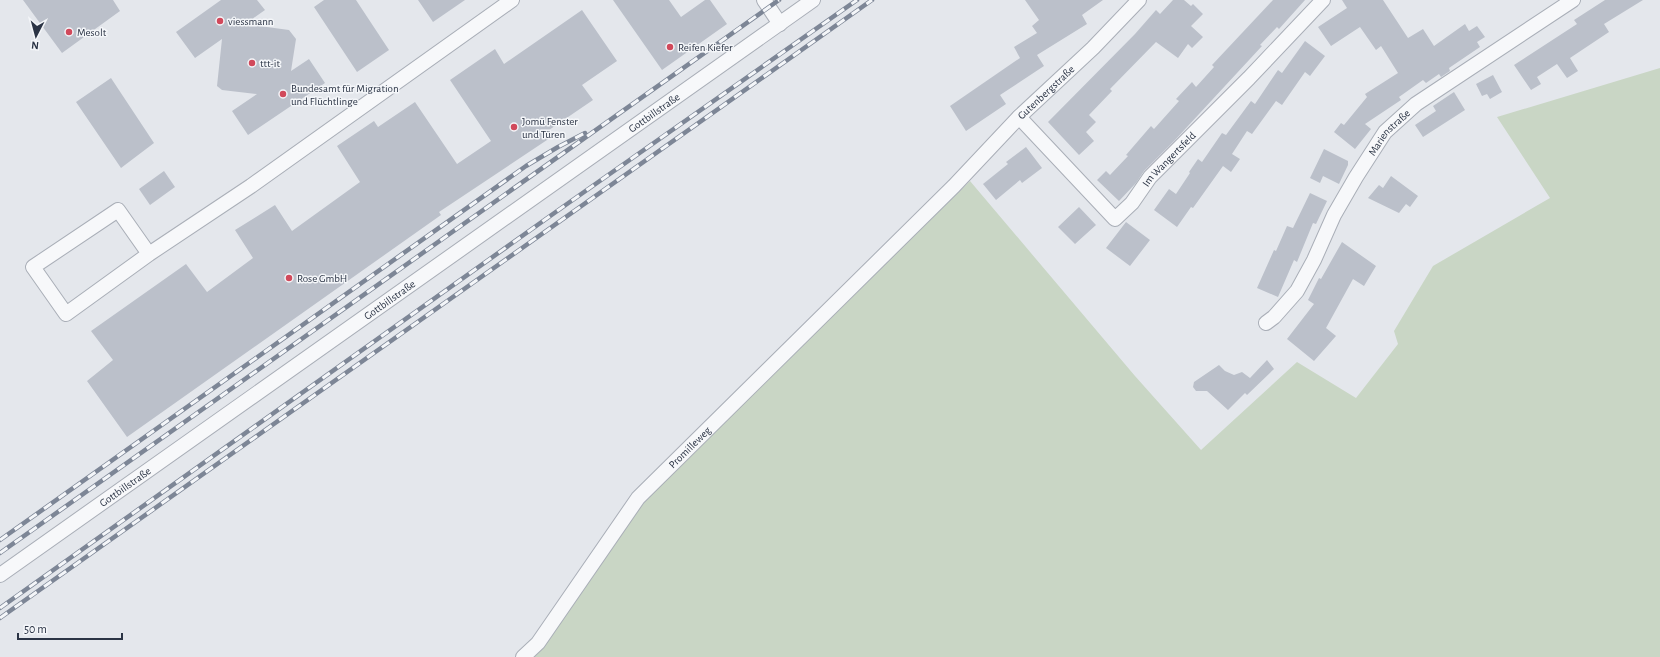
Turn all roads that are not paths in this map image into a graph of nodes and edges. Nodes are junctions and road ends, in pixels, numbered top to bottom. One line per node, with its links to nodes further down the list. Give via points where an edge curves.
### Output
1 (512, 0): 9 (street, via 251,186)
2 (764, 0): 7 (street)
3 (813, 0): 7 (street, Gottbillstraße)
4 (1139, 0): 8 (street, Gutenbergstraße, via 1094,48)
5 (1323, 0): 8 (street, Im Wangertsfeld, via 1150,177 1132,203 1116,219)
6 (1573, 0): 11 (street, Marienstraße, via 1416,104 1385,132 1334,215 1297,292)
7 (780, 24): 12 (street, Gottbillstraße)
8 (1019, 117): 10 (street, Gutenbergstraße)
9 (149, 254): 9 (street, via 66,314 33,267 118,210)
10 (881, 258): 13 (street, Promilleweg, via 638,498 538,643)
11 (1266, 322)
12 (0, 575)
13 (523, 657)

